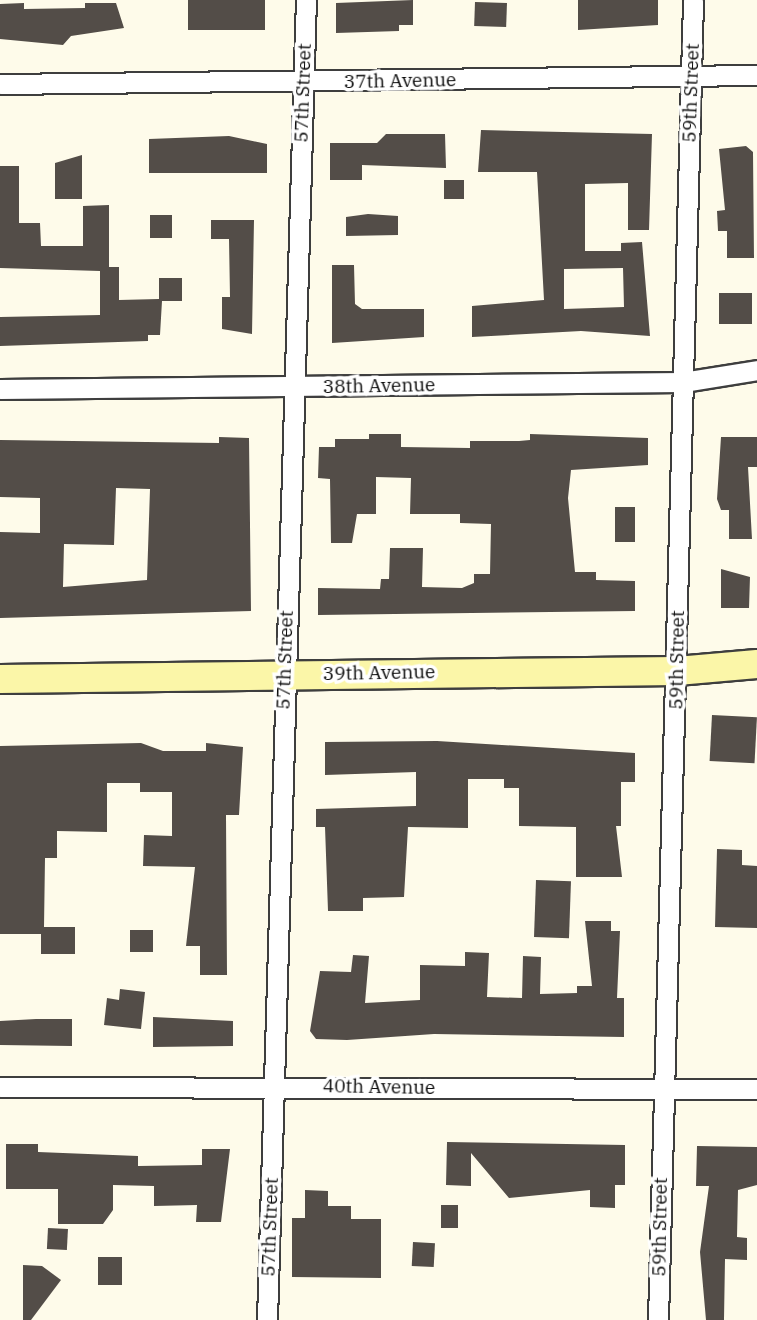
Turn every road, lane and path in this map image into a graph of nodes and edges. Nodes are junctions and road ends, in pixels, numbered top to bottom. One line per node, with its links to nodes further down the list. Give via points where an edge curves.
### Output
1 (306, 0): 5 (street, 57th Street)
2 (693, 0): 3 (street, 59th Street)
3 (691, 75): 4 (street, 37th Avenue); 5 (street, 37th Avenue); 8 (street, 59th Street)
4 (757, 75)
5 (303, 83): 6 (street, 37th Avenue); 9 (street, 57th Street)
6 (0, 84)
7 (757, 370): 8 (street, 38th Avenue)
8 (683, 382): 9 (street, 38th Avenue); 12 (street, 59th Street)
9 (295, 387): 10 (street, 38th Avenue); 13 (street, 57th Street)
10 (0, 389)
11 (757, 664): 12 (main road, 39th Avenue)
12 (677, 671): 13 (main road, 39th Avenue); 18 (street, 59th Street)
13 (284, 674): 14 (main road, 39th Avenue); 15 (street, 57th Street)
14 (0, 679)
15 (276, 1086): 16 (street, 40th Avenue); 18 (street, 40th Avenue); 19 (street, 57th Street)
16 (0, 1087)
17 (757, 1089): 18 (street, 40th Avenue)
18 (663, 1090): 20 (street, 59th Street)
19 (267, 1320)
20 (658, 1320)

